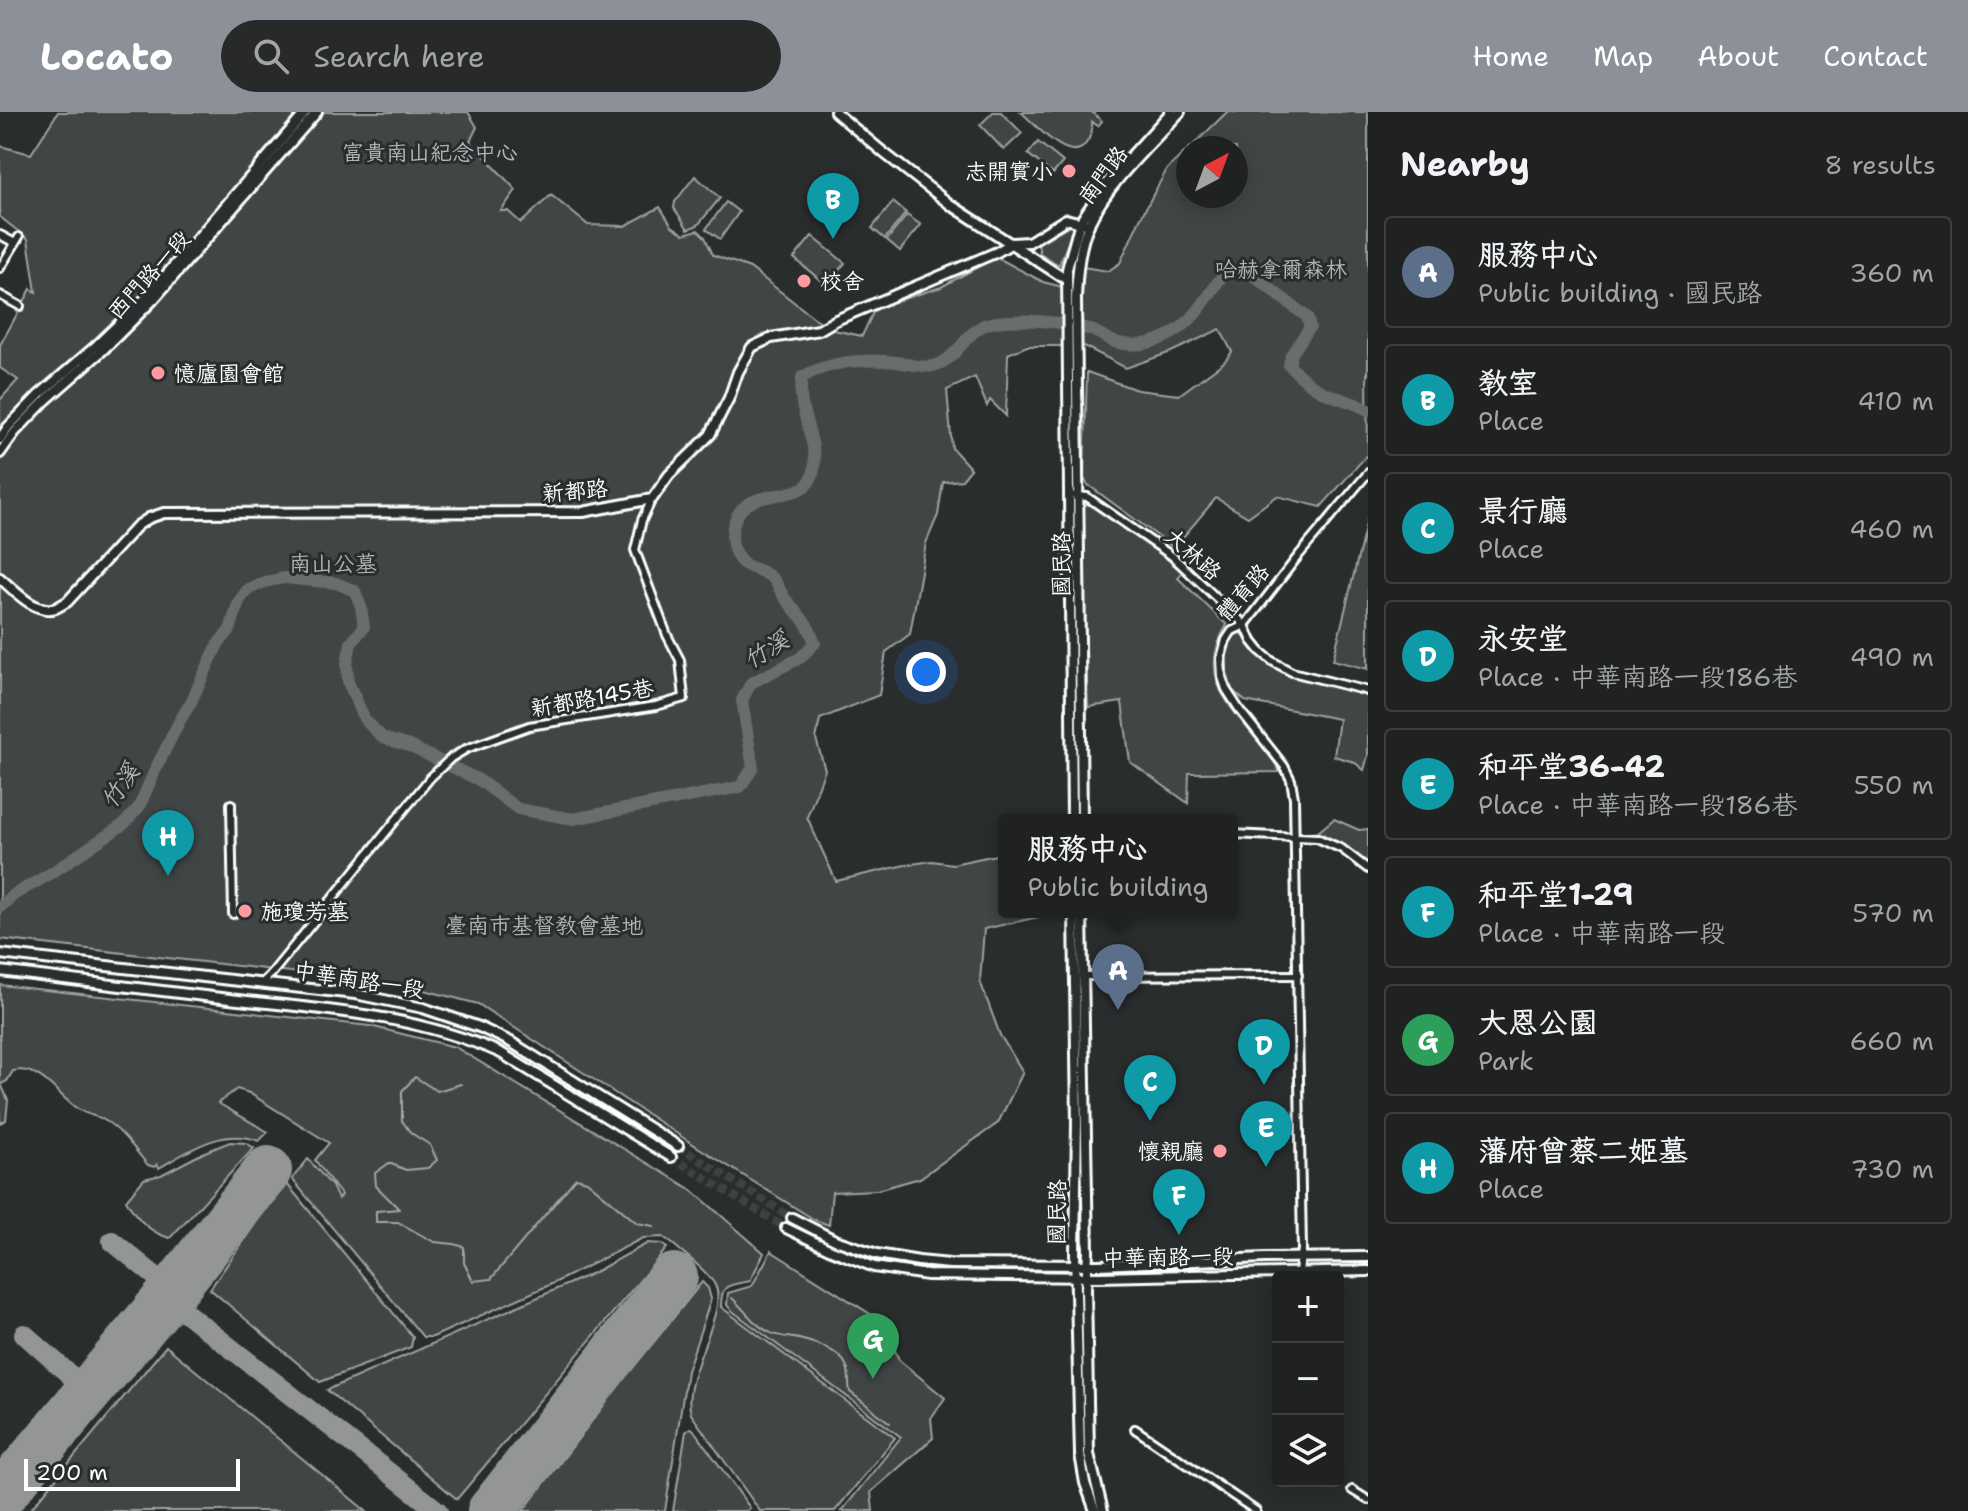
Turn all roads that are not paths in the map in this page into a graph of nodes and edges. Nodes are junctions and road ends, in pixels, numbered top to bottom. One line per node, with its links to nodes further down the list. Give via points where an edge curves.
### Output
1 (306, 112): 15 (street, 西門路一段, via 148,296 39,395)
2 (317, 112): 16 (street, 西門路一段, via 153,300 46,400)
3 (835, 112): 8 (street, via 951,205)
4 (1171, 112): 6 (street, 南門路, via 1105,185)
5 (1180, 112): 6 (street, 南門路)
6 (1084, 223): 8 (street, via 1066,219 1029,242); 10 (street); 11 (street)
7 (0, 235): 9 (street, via 17,240)
8 (1012, 243): 10 (street); 19 (street, via 819,330 771,338 752,347 710,435)
9 (0, 268)
10 (1066, 280): 11 (street); 13 (street)
11 (1076, 287): 13 (street)
12 (0, 295): 14 (street)
13 (1072, 297): 18 (street, 國民路)
14 (20, 306)
15 (0, 439)
16 (0, 453)
17 (1368, 473): 21 (street, 體育路)
18 (1074, 495): 21 (street, 大林路, via 1087,497 1172,556); 24 (street, 國民路); 25 (street, 國民路)
19 (652, 499): 20 (street, 新都路, via 583,512 164,513 137,526 56,608 37,607); 36 (street, 新都路145巷, via 635,550 680,660 684,698 529,726 451,758)
20 (0, 578)
21 (1245, 625): 22 (street, 大林路, via 1260,651 1292,672); 27 (street, 體育路, via 1226,640 1222,677 1239,709 1288,773)
22 (1368, 691)
23 (231, 804): 29 (street)
24 (1072, 814)
25 (1082, 814)
26 (1238, 834): 27 (street)
27 (1296, 837): 28 (street, via 1330,843); 34 (street, 體育路)
28 (1368, 869)
29 (233, 914)
30 (1074, 918): 35 (street, 國民路)
31 (1082, 918): 35 (street, 國民路)
32 (0, 954): 36 (street, 中華南路一段)
33 (0, 971): 38 (street, 中華南路一段, via 355,1012 423,1025 501,1053)
34 (1298, 975): 35 (street); 42 (street, 體育路)
35 (1079, 976): 43 (street, 國民路); 44 (street, 國民路)
36 (261, 984): 37 (street, 中華南路一段, via 355,994 479,1027)
37 (678, 1146)
38 (671, 1157)
39 (792, 1218): 43 (street, 中華南路一段, via 835,1240 919,1261)
40 (786, 1228): 49 (street, 中華南路一段, via 874,1267 964,1277)
41 (1368, 1257): 42 (street, 中華南路一段)
42 (1301, 1258): 44 (street, 中華南路一段); 45 (street, 體育路)
43 (1075, 1264): 44 (street, 中華南路一段); 49 (street, 國民路)
44 (1087, 1265): 49 (street, 國民路)
45 (1299, 1271)
46 (1344, 1271): 47 (street, 中華南路一段)
47 (1368, 1271)
48 (1272, 1272): 49 (street, 中華南路一段)
49 (1081, 1276): 53 (street, 國民路, via 1080,1454); 54 (street, 國民路, via 1089,1454)
50 (1135, 1429): 55 (street)
51 (1352, 1490): 52 (street)
52 (1368, 1500)
53 (1095, 1511)
54 (1103, 1511)
55 (1256, 1511)

